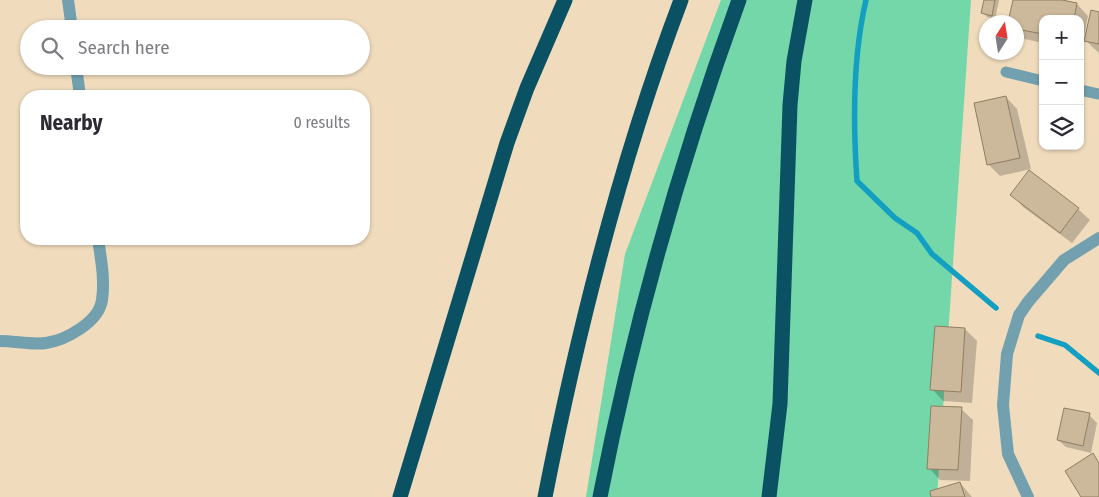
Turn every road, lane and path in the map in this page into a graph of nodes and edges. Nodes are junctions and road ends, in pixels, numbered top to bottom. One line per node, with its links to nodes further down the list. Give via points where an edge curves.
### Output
1 (68, 0): 6 (street)
2 (565, 0): 16 (highway, via 526,88 507,143)
3 (681, 0): 17 (highway, via 659,59 602,247)
4 (739, 0): 18 (highway, via 676,187 615,421)
5 (805, 0): 19 (highway, via 790,105 782,377)
6 (71, 20)
7 (1006, 72): 9 (lane)
8 (77, 75): 10 (street)
9 (1039, 80)
10 (79, 90)
11 (1084, 91): 12 (lane)
12 (1099, 94)
13 (1099, 238): 20 (street, via 1064,260 1028,302 1019,316 1007,354 1003,405 1008,454)
14 (99, 245): 15 (street, via 102,303 84,326 46,343)
15 (0, 341)
16 (400, 497)
17 (544, 497)
18 (600, 497)
19 (769, 497)
20 (1028, 497)

